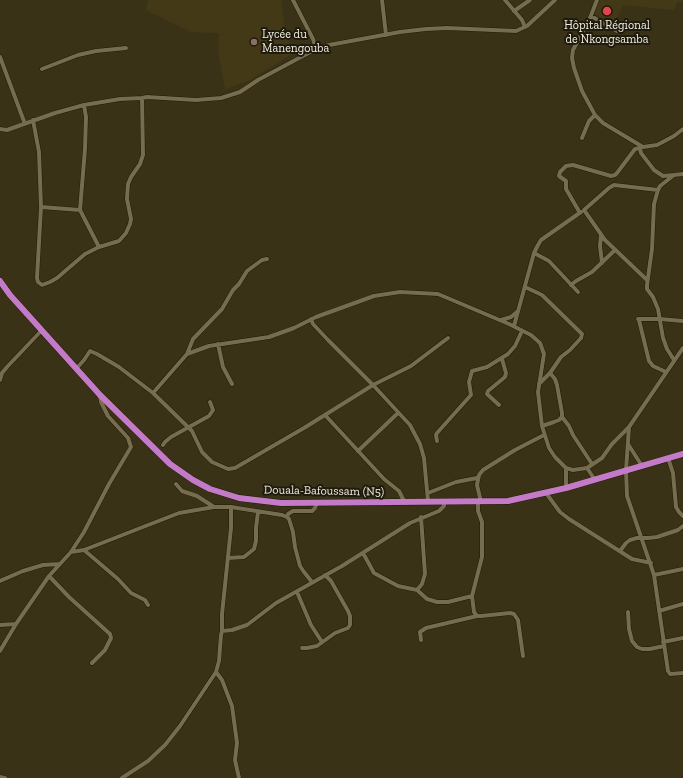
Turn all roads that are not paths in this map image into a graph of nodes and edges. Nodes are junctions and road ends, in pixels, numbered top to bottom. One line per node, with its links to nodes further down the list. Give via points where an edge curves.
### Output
1 (293, 0): 13 (street)
2 (382, 0): 11 (street)
3 (505, 0): 7 (street)
4 (530, 0): 7 (street)
5 (555, 0): 10 (street)
6 (597, 0): 8 (street)
7 (514, 11): 10 (street)
8 (590, 18): 9 (street, via 591,16 617,31); 18 (street, via 573,50 572,58 582,91)
9 (632, 24)
10 (525, 27): 11 (street, via 510,31 426,29)
11 (386, 35): 13 (street)
12 (126, 48): 15 (street, via 78,55)
13 (316, 49): 16 (street, via 240,92 221,98)
14 (0, 57): 20 (street)
15 (42, 68)
16 (142, 98): 17 (street); 32 (street, via 143,155 126,191 130,224 118,241)
17 (84, 105): 19 (street); 29 (street, via 85,150)
18 (595, 115): 23 (street); 24 (street)
19 (33, 120): 20 (street); 28 (street, via 39,152)
20 (25, 124): 22 (street, via 7,130)
21 (683, 128): 24 (street, via 657,145)
22 (0, 129)
23 (582, 138)
24 (641, 148): 26 (street, via 641,153 654,170 663,176); 30 (street, via 635,149 618,173 611,176 573,166 566,166 560,172 559,176 566,181 566,189)
25 (683, 174): 26 (street)
26 (674, 175): 27 (street)
27 (658, 190): 30 (street, via 614,185); 37 (street, via 654,204 652,249)
28 (41, 207): 29 (street); 32 (street, via 37,278 39,284 46,284 58,278 78,259)
29 (80, 210): 32 (street)
30 (582, 211): 31 (street); 34 (street, via 541,240)
31 (601, 235): 33 (street); 36 (street)
32 (99, 247)
33 (615, 250): 36 (street); 37 (street)
34 (534, 253): 39 (street, via 549,262); 40 (street)
35 (266, 259): 53 (street, via 247,271 222,309 194,339)
36 (602, 263): 39 (street, via 589,275)
37 (647, 280): 44 (street, via 647,289 656,304)
38 (0, 281): 48 (highway, Douala-Bafoussam (N5))
39 (571, 285): 41 (street)
40 (525, 287): 42 (street); 58 (street, via 542,295 582,334)
41 (578, 292)
42 (518, 311): 45 (street, via 511,317); 47 (street)
43 (311, 319): 45 (street, via 374,296 414,292 438,294); 51 (street, via 269,337); 62 (street)
44 (660, 319): 46 (street); 55 (street, via 665,344); 57 (street, via 639,319 648,361)
45 (501, 320): 47 (street)
46 (683, 321)
47 (514, 326): 49 (street)
48 (42, 330): 56 (highway, Douala-Bafoussam (N5)); 59 (street, via 7,366)
49 (522, 331): 54 (street, via 512,351); 61 (street, via 537,339 543,348)
50 (448, 338): 62 (street, via 411,366)
51 (218, 344): 53 (street); 60 (street, via 223,367)
52 (683, 348): 55 (street)
53 (187, 354): 63 (street)
54 (502, 359): 66 (street, via 506,376 487,394); 74 (street, via 472,371 469,384 471,395 437,432)
55 (674, 360): 57 (street)
56 (76, 369): 63 (street, via 90,352 97,354); 64 (highway, Douala-Bafoussam (N5))
57 (666, 372): 71 (street)
58 (550, 373): 61 (street); 69 (street, via 558,385)
59 (0, 380)
60 (232, 384)
61 (539, 384): 70 (street)
62 (373, 385): 67 (street); 68 (street)
63 (153, 393): 72 (street)
64 (100, 394): 93 (highway, Douala-Bafoussam (N5), via 170,464 210,489 239,498 265,502); 106 (street, via 108,416 128,438 130,447)
65 (210, 402): 72 (street, via 212,413)
66 (499, 405)
67 (398, 413): 77 (street); 89 (street, via 410,425 420,444)
68 (325, 415): 72 (street, via 235,468 228,469 212,462 202,452); 77 (street)
69 (562, 417): 70 (street); 80 (street)
70 (542, 426): 73 (street)
71 (629, 427): 75 (street); 80 (street, via 602,458)
72 (188, 428): 76 (street, via 170,437)
73 (544, 435): 82 (street, via 555,457); 85 (street, via 483,470)
74 (437, 441)
75 (628, 444): 81 (street); 84 (street)
76 (163, 445)
77 (358, 451): 94 (street, via 399,491)
78 (683, 454): 79 (highway, Douala-Bafoussam (N5))
79 (668, 458): 81 (highway, Douala-Bafoussam (N5)); 100 (street, via 673,473 676,507)
80 (592, 464): 83 (street)
81 (642, 466): 84 (highway, Douala-Bafoussam (N5))
82 (566, 468): 83 (street); 88 (street)
83 (586, 468): 86 (street)
84 (626, 470): 86 (highway, Douala-Bafoussam (N5)); 103 (street, via 627,496)
85 (477, 478): 89 (street, via 456,482); 95 (street)
86 (595, 480): 88 (highway, Douala-Bafoussam (N5))
87 (176, 484): 96 (street, via 182,491 197,496)
88 (566, 488): 90 (highway, Douala-Bafoussam (N5))
89 (428, 493): 91 (street)
90 (546, 493): 95 (highway, Douala-Bafoussam (N5), via 508,501); 105 (street, via 560,512)
91 (428, 501): 92 (highway, Douala-Bafoussam (N5)); 94 (highway, Douala-Bafoussam (N5))
92 (444, 501): 95 (highway, Douala-Bafoussam (N5)); 101 (street, via 444,506 439,510)
93 (317, 502): 94 (highway, Douala-Bafoussam (N5)); 99 (street, via 312,512 293,512)
94 (405, 502)
95 (479, 502): 119 (street, via 482,557)
96 (214, 507): 97 (street); 104 (street, via 179,513)
97 (230, 507): 98 (street); 108 (street)
98 (258, 512): 99 (street); 108 (street, via 254,549 244,557)
99 (287, 516): 116 (street, via 300,566)
100 (683, 516)
101 (421, 517): 107 (street); 117 (street, via 424,574 422,584)
102 (683, 526): 103 (street, via 663,535)
103 (642, 538): 105 (street, via 630,540); 109 (street)
104 (84, 550): 106 (street); 121 (street)
105 (620, 551): 109 (street, via 632,559)
106 (71, 552): 110 (street)
107 (363, 553): 112 (street); 117 (street, via 374,573 398,586)
108 (228, 558): 127 (street)
109 (651, 563): 113 (street)
110 (60, 564): 114 (street); 115 (street, via 47,564)
111 (683, 569): 113 (street)
112 (325, 575): 116 (street); 130 (street, via 340,596 350,620 348,628)
113 (654, 575): 122 (street)
114 (49, 576): 125 (street); 135 (street, via 110,634 111,638 105,650)
115 (0, 581)
116 (312, 582): 118 (street)
117 (417, 590): 119 (street, via 427,599 440,602)
118 (296, 592): 127 (street, via 276,603 247,625); 130 (street)
119 (472, 596): 124 (street)
120 (683, 604): 122 (street)
121 (148, 605)
122 (659, 611): 131 (street)
123 (628, 612): 131 (street, via 632,642 637,647 642,649)
124 (477, 616): 129 (street, via 424,629 420,632); 134 (street, via 514,614 518,620)
125 (16, 624): 126 (street); 133 (street)
126 (0, 625)
127 (222, 631): 136 (street)
128 (683, 638): 131 (street)
129 (421, 640)
130 (322, 642): 132 (street, via 312,648)
131 (664, 644): 137 (street, via 668,673)
132 (302, 648)
133 (0, 651)
134 (523, 656)
135 (92, 663)
136 (216, 672): 140 (street, via 175,735 148,761); 141 (street, via 222,680 232,706 237,743 235,760)
137 (683, 673)
138 (0, 777): 139 (street)
139 (5, 778)
140 (122, 778)
141 (239, 778)

